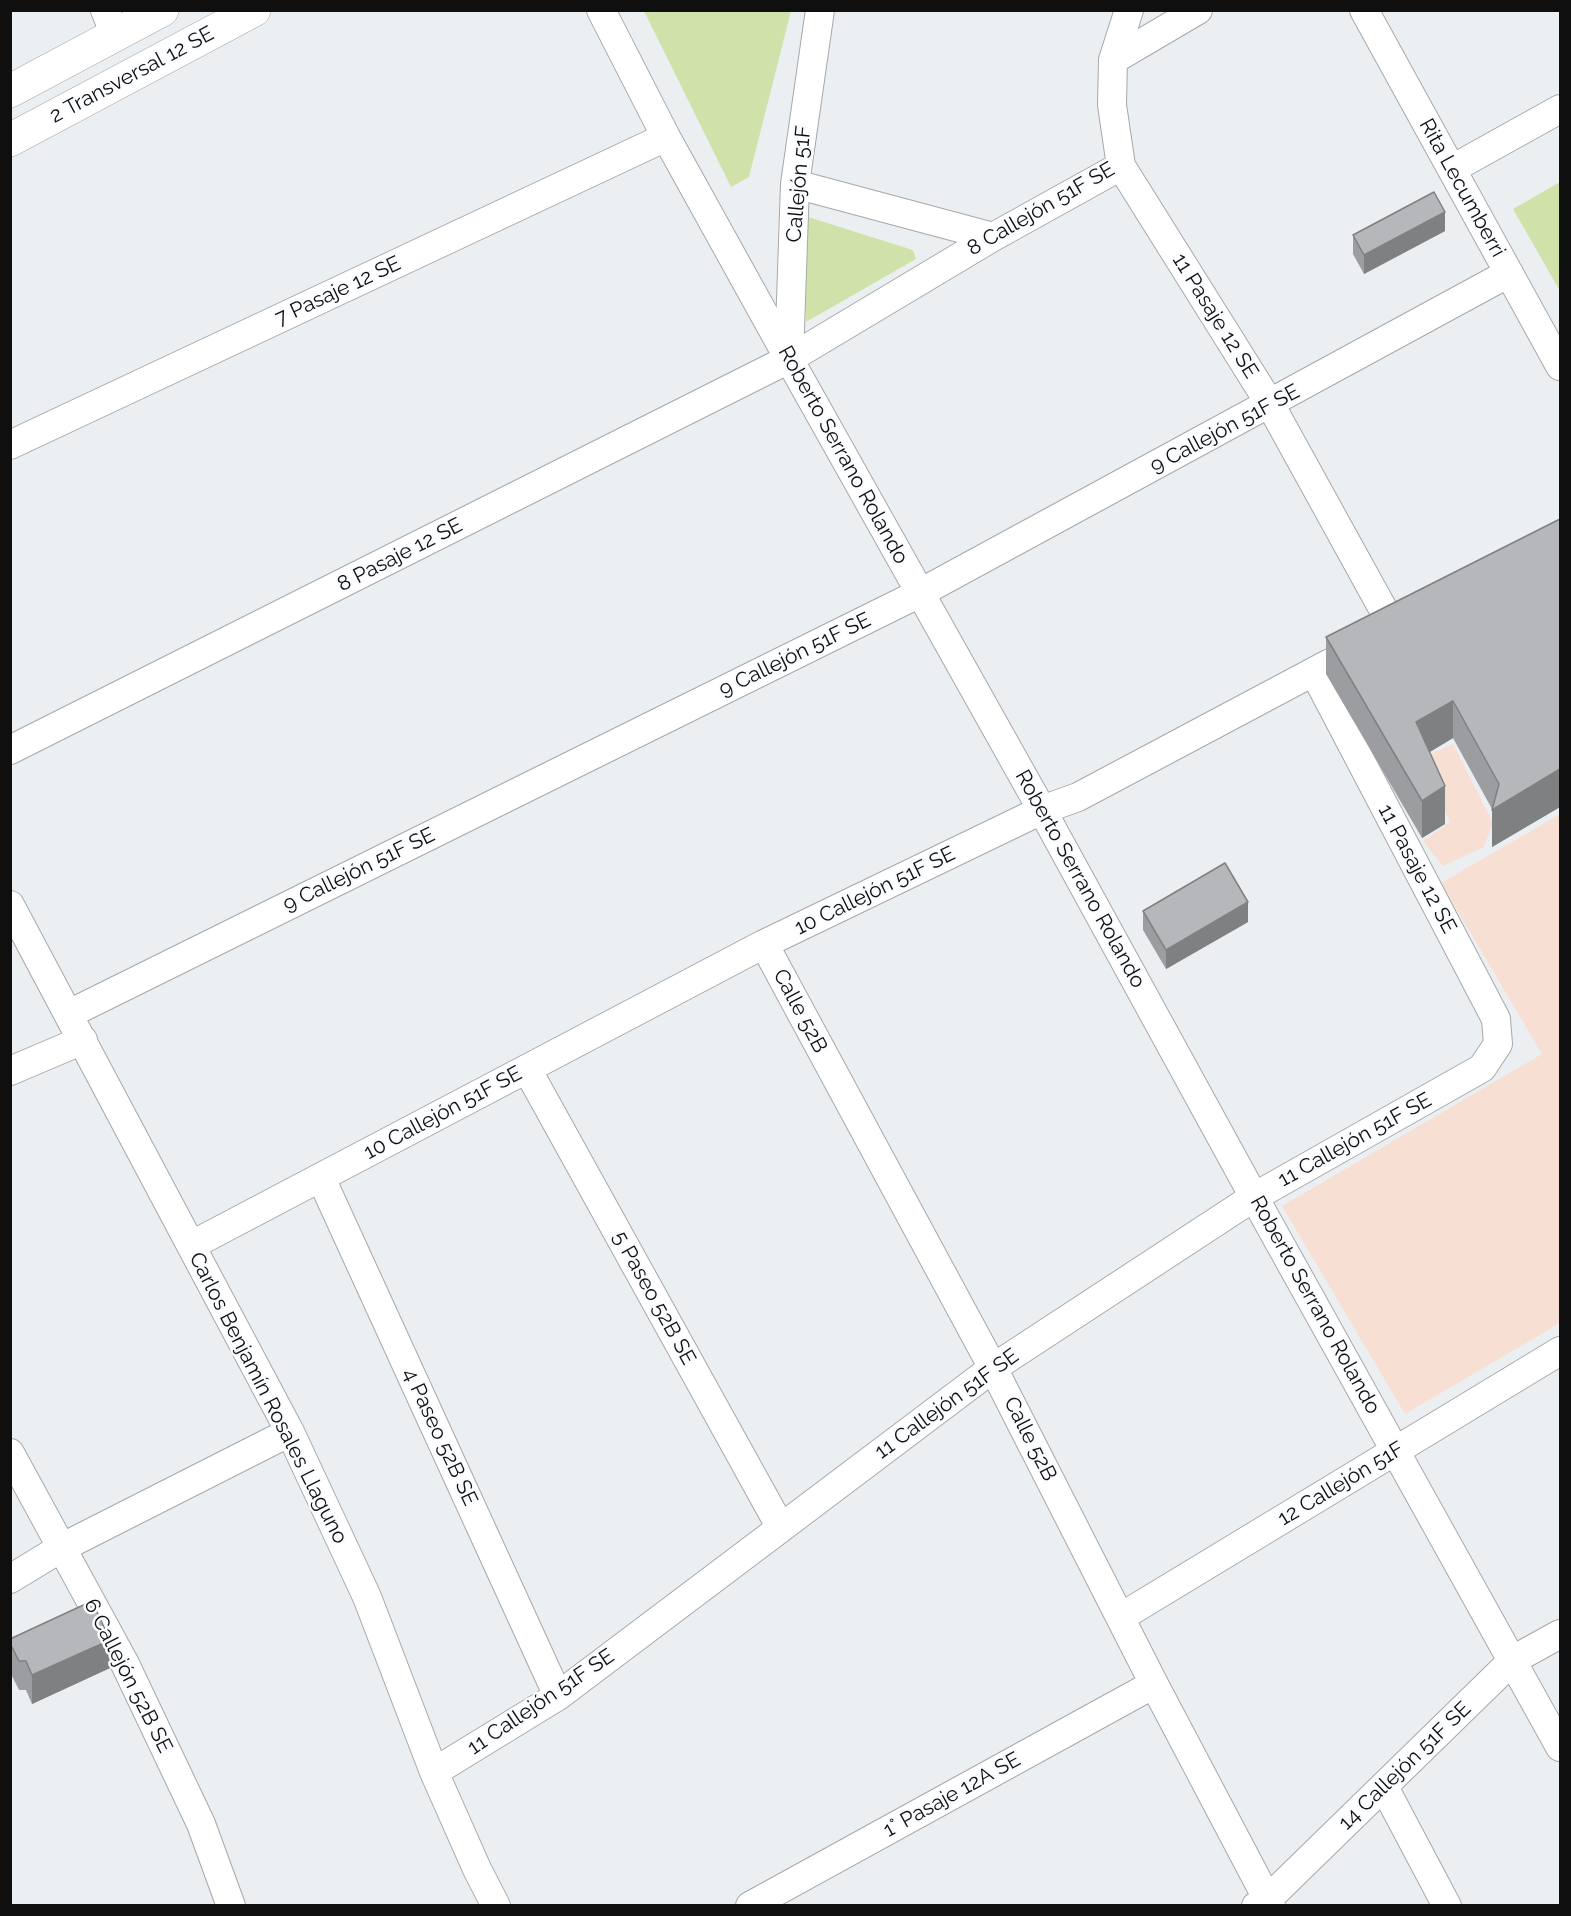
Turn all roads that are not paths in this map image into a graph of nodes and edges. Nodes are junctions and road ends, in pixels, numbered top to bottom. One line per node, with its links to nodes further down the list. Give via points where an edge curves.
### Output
1 (162, 10): 8 (street, 2 Transversal 12 SE)
2 (254, 10): 13 (street, 2 Transversal 12 SE)
3 (601, 10): 12 (street, Roberto Serrano Rolando)
4 (820, 10): 16 (street, Callejón 51F)
5 (1129, 10): 9 (street, 8 Callejón 51F SE)
6 (1198, 10): 9 (street)
7 (1364, 10): 15 (street, Rita Lecumberri)
8 (110, 23): 10 (street, 2 Transversal 12 SE)
9 (1113, 60): 14 (street, 8 Callejón 51F SE, via 1112,105)
10 (10, 91)
11 (1560, 109): 15 (street)
12 (666, 137): 19 (street, Roberto Serrano Rolando); 22 (street, 7 Pasaje 12 SE)
13 (10, 140)
14 (1122, 166): 17 (street, 8 Callejón 51F SE); 21 (street, 11 Pasaje 12 SE)
15 (1452, 169): 18 (street, Rita Lecumberri)
16 (795, 184): 17 (street); 19 (street, Callejón 51F)
17 (993, 237): 19 (street, 8 Callejón 51F SE)
18 (1509, 273): 20 (street, Rita Lecumberri); 21 (street, 9 Callejón 51F SE)
19 (789, 359): 23 (street, Roberto Serrano Rolando); 26 (street, 8 Pasaje 12 SE)
20 (1560, 366)
21 (1270, 404): 23 (street, 9 Callejón 51F SE); 24 (street, 11 Pasaje 12 SE)
22 (10, 445)
23 (920, 593): 27 (street, Roberto Serrano Rolando); 30 (street, 9 Callejón 51F SE)
24 (1383, 632): 25 (street, 10 Callejón 51F SE)
25 (1314, 672): 27 (street, 10 Callejón 51F SE, via 1078,798); 32 (street, 11 Pasaje 12 SE, via 1496,1019 1498,1044)
26 (10, 750)
27 (1042, 810): 29 (street, 10 Callejón 51F SE); 36 (street, Roberto Serrano Rolando)
28 (10, 905): 30 (street, Carlos Benjamín Rosales Llaguno)
29 (764, 944): 33 (street, 10 Callejón 51F SE); 39 (street, Calle 52B)
30 (69, 1014): 31 (street, Carlos Benjamín Rosales Llaguno)
31 (83, 1040): 34 (street); 37 (street, Carlos Benjamín Rosales Llaguno)
32 (1482, 1068): 36 (street, 11 Callejón 51F SE)
33 (527, 1069): 35 (street, 10 Callejón 51F SE); 43 (street, 5 Paseo 52B SE)
34 (10, 1071)
35 (321, 1178): 37 (street, 10 Callejón 51F SE); 50 (street, 4 Paseo 52B SE)
36 (1254, 1197): 39 (street, 11 Callejón 51F SE); 41 (street, Roberto Serrano Rolando)
37 (192, 1245): 40 (street, Carlos Benjamín Rosales Llaguno)
38 (1560, 1350): 41 (street, 12 Callejón 51F)
39 (993, 1368): 43 (street, 11 Callejón 51F SE); 46 (street, Calle 52B)
40 (290, 1432): 44 (street); 52 (street, Carlos Benjamín Rosales Llaguno, via 366,1597)
41 (1396, 1451): 46 (street, 12 Callejón 51F); 48 (street, Roberto Serrano Rolando)
42 (10, 1453): 44 (street, 6 Callejón 52B SE)
43 (781, 1528): 50 (street, 11 Callejón 51F SE)
44 (61, 1548): 45 (street); 55 (street, 6 Callejón 52B SE, via 125,1664 201,1824)
45 (10, 1579)
46 (1121, 1617): 49 (street, Calle 52B)
47 (1560, 1634): 48 (street, 14 Callejón 51F SE)
48 (1514, 1660): 51 (street, Roberto Serrano Rolando); 53 (street, 14 Callejón 51F SE)
49 (1154, 1684): 54 (street, Calle 52B); 57 (street, 1° Pasaje 12A SE)
50 (558, 1696): 52 (street, 11 Callejón 51F SE)
51 (1560, 1747)
52 (434, 1772): 56 (street, Carlos Benjamín Rosales Llaguno)
53 (1384, 1787): 54 (street, 14 Callejón 51F SE); 58 (street)
54 (1265, 1903)
55 (231, 1905)
56 (496, 1905)
57 (750, 1905)
58 (1447, 1905)

